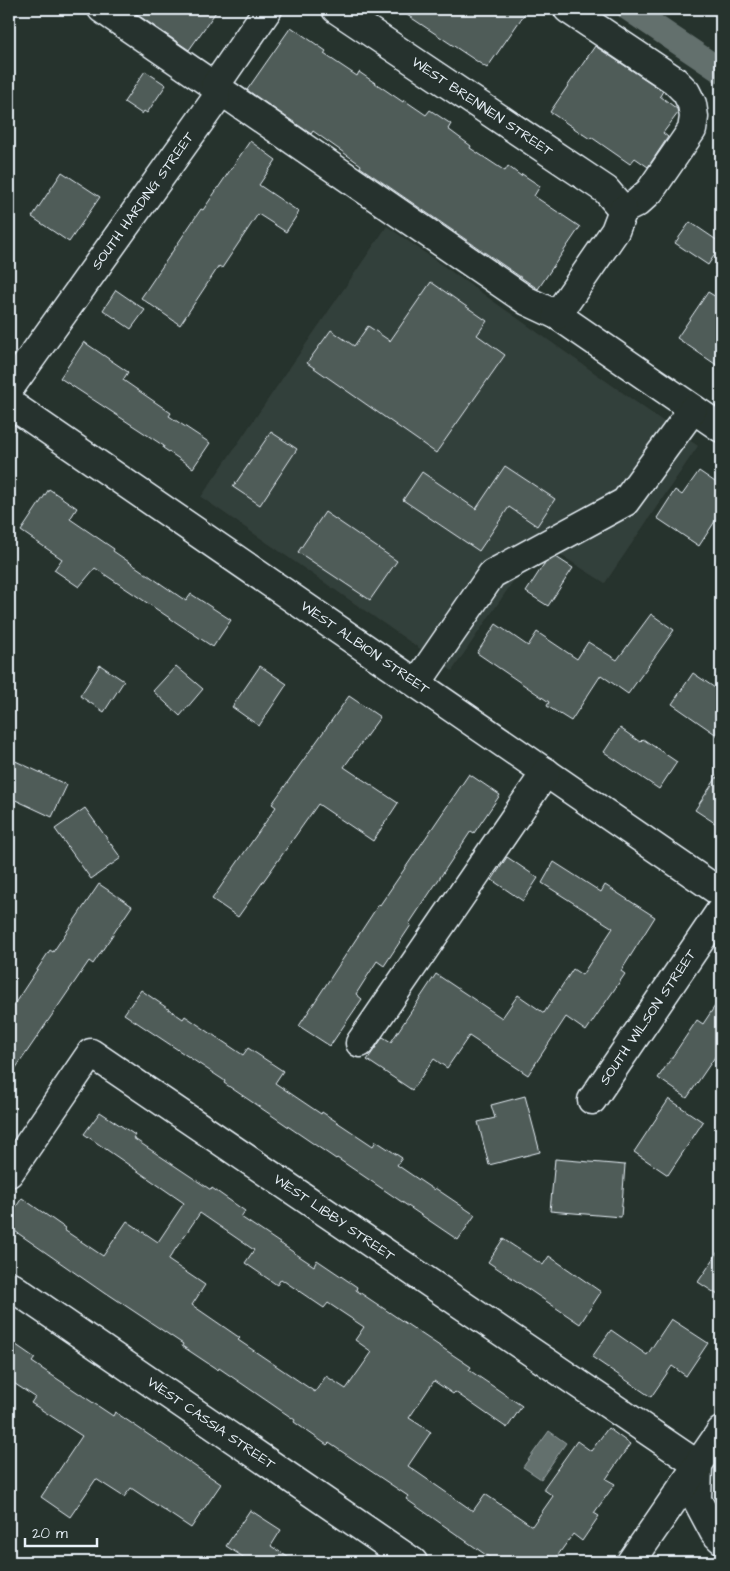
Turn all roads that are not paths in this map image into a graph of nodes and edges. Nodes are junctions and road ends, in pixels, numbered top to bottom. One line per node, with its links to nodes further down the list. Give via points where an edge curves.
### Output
1 (102, 9): 5 (street)
2 (268, 9): 5 (street, SOUTH HARDING STREET)
3 (336, 9): 6 (street, WEST BRENNEN STREET, via 606,190)
4 (568, 9): 6 (street, via 674,80 692,104 692,130 650,191 637,203)
5 (215, 86): 7 (street, via 527,301); 8 (street, SOUTH HARDING STREET, via 216,98)
6 (622, 210): 7 (street, via 615,231)
7 (557, 315): 10 (street)
8 (9, 389)
9 (9, 403): 12 (street, WEST ALBION STREET)
10 (693, 409): 11 (street); 12 (street, via 625,502 492,574)
11 (721, 428)
12 (417, 683): 13 (street, WEST ALBION STREET)
13 (546, 772): 14 (street, WEST ALBION STREET); 16 (street)
14 (721, 893)
15 (721, 910): 17 (street, SOUTH WILSON STREET)
16 (360, 1043)
17 (592, 1100)
18 (9, 1173): 21 (street, WEST LIBBY STREET, via 90,1053)
19 (9, 1285): 23 (street, WEST CASSIA STREET)
20 (721, 1431): 21 (street)
21 (698, 1465): 22 (street, via 697,1500); 24 (street)
22 (721, 1539)
23 (414, 1562)
24 (631, 1562)

